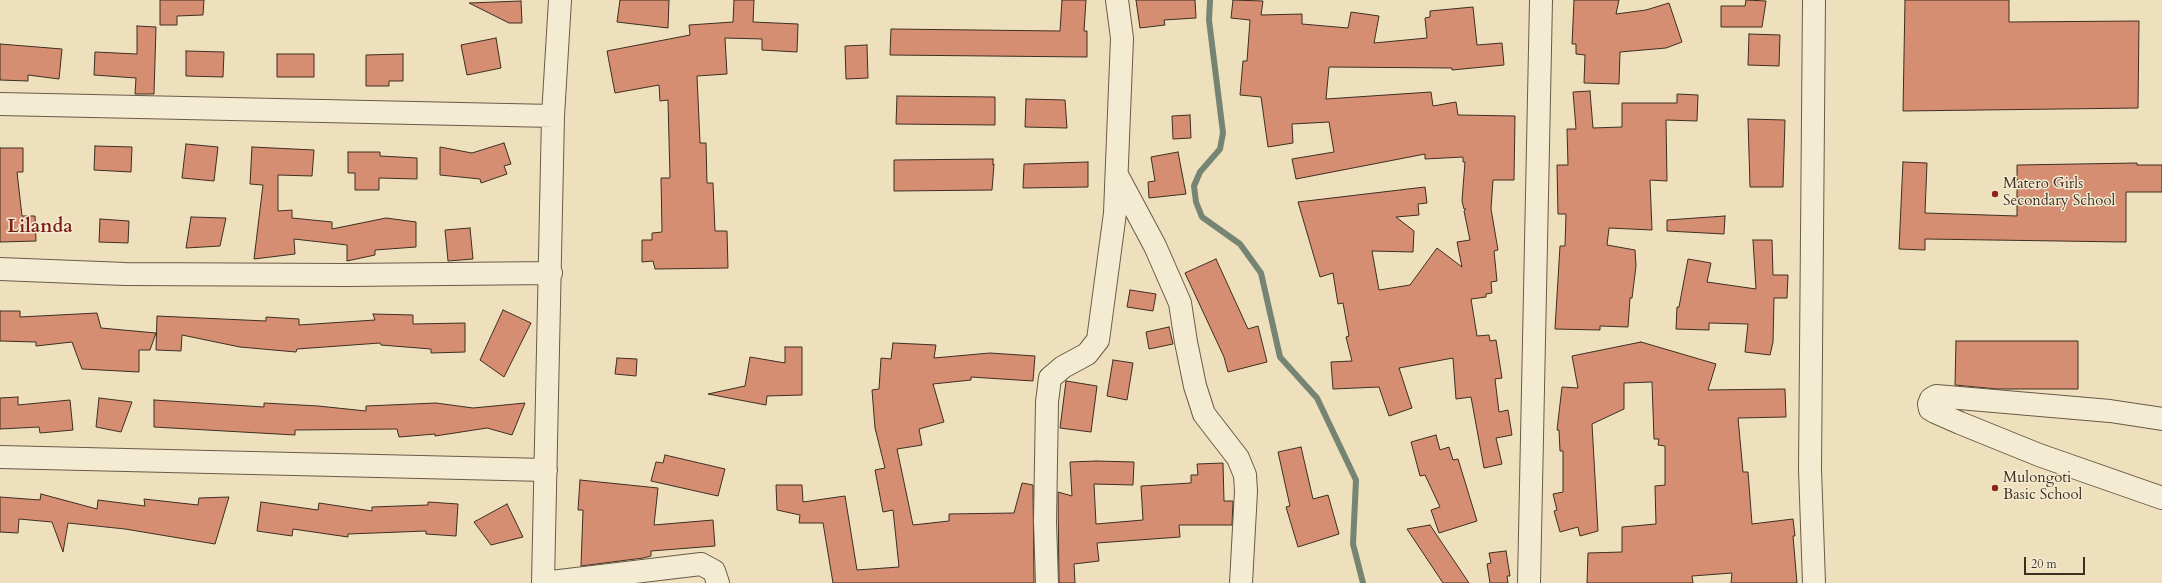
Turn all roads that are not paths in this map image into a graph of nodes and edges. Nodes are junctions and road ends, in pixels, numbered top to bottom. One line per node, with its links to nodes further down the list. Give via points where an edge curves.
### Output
1 (560, 0): 6 (street)
2 (1117, 0): 7 (street, via 1122,38)
3 (1541, 0): 18 (street)
4 (1814, 0): 19 (street, via 1810,469)
5 (0, 104): 6 (street)
6 (553, 116): 9 (street)
7 (1117, 175): 16 (street, via 1115,213 1098,340 1087,354 1063,367 1050,378 1047,402 1045,522); 17 (street, via 1155,246 1180,303 1190,364 1204,414 1238,458 1245,475)
8 (0, 269): 9 (street, via 133,274)
9 (551, 273): 12 (street)
10 (2162, 419): 13 (street, via 2110,411 1936,396 1929,404 1934,412 1967,426 2039,455)
11 (0, 457): 12 (street)
12 (546, 470): 14 (street)
13 (2162, 498)
14 (543, 583): 15 (street, via 701,564 714,571)
15 (718, 583)
16 (1047, 583)
17 (1241, 583)
18 (1529, 583)
19 (1814, 583)

